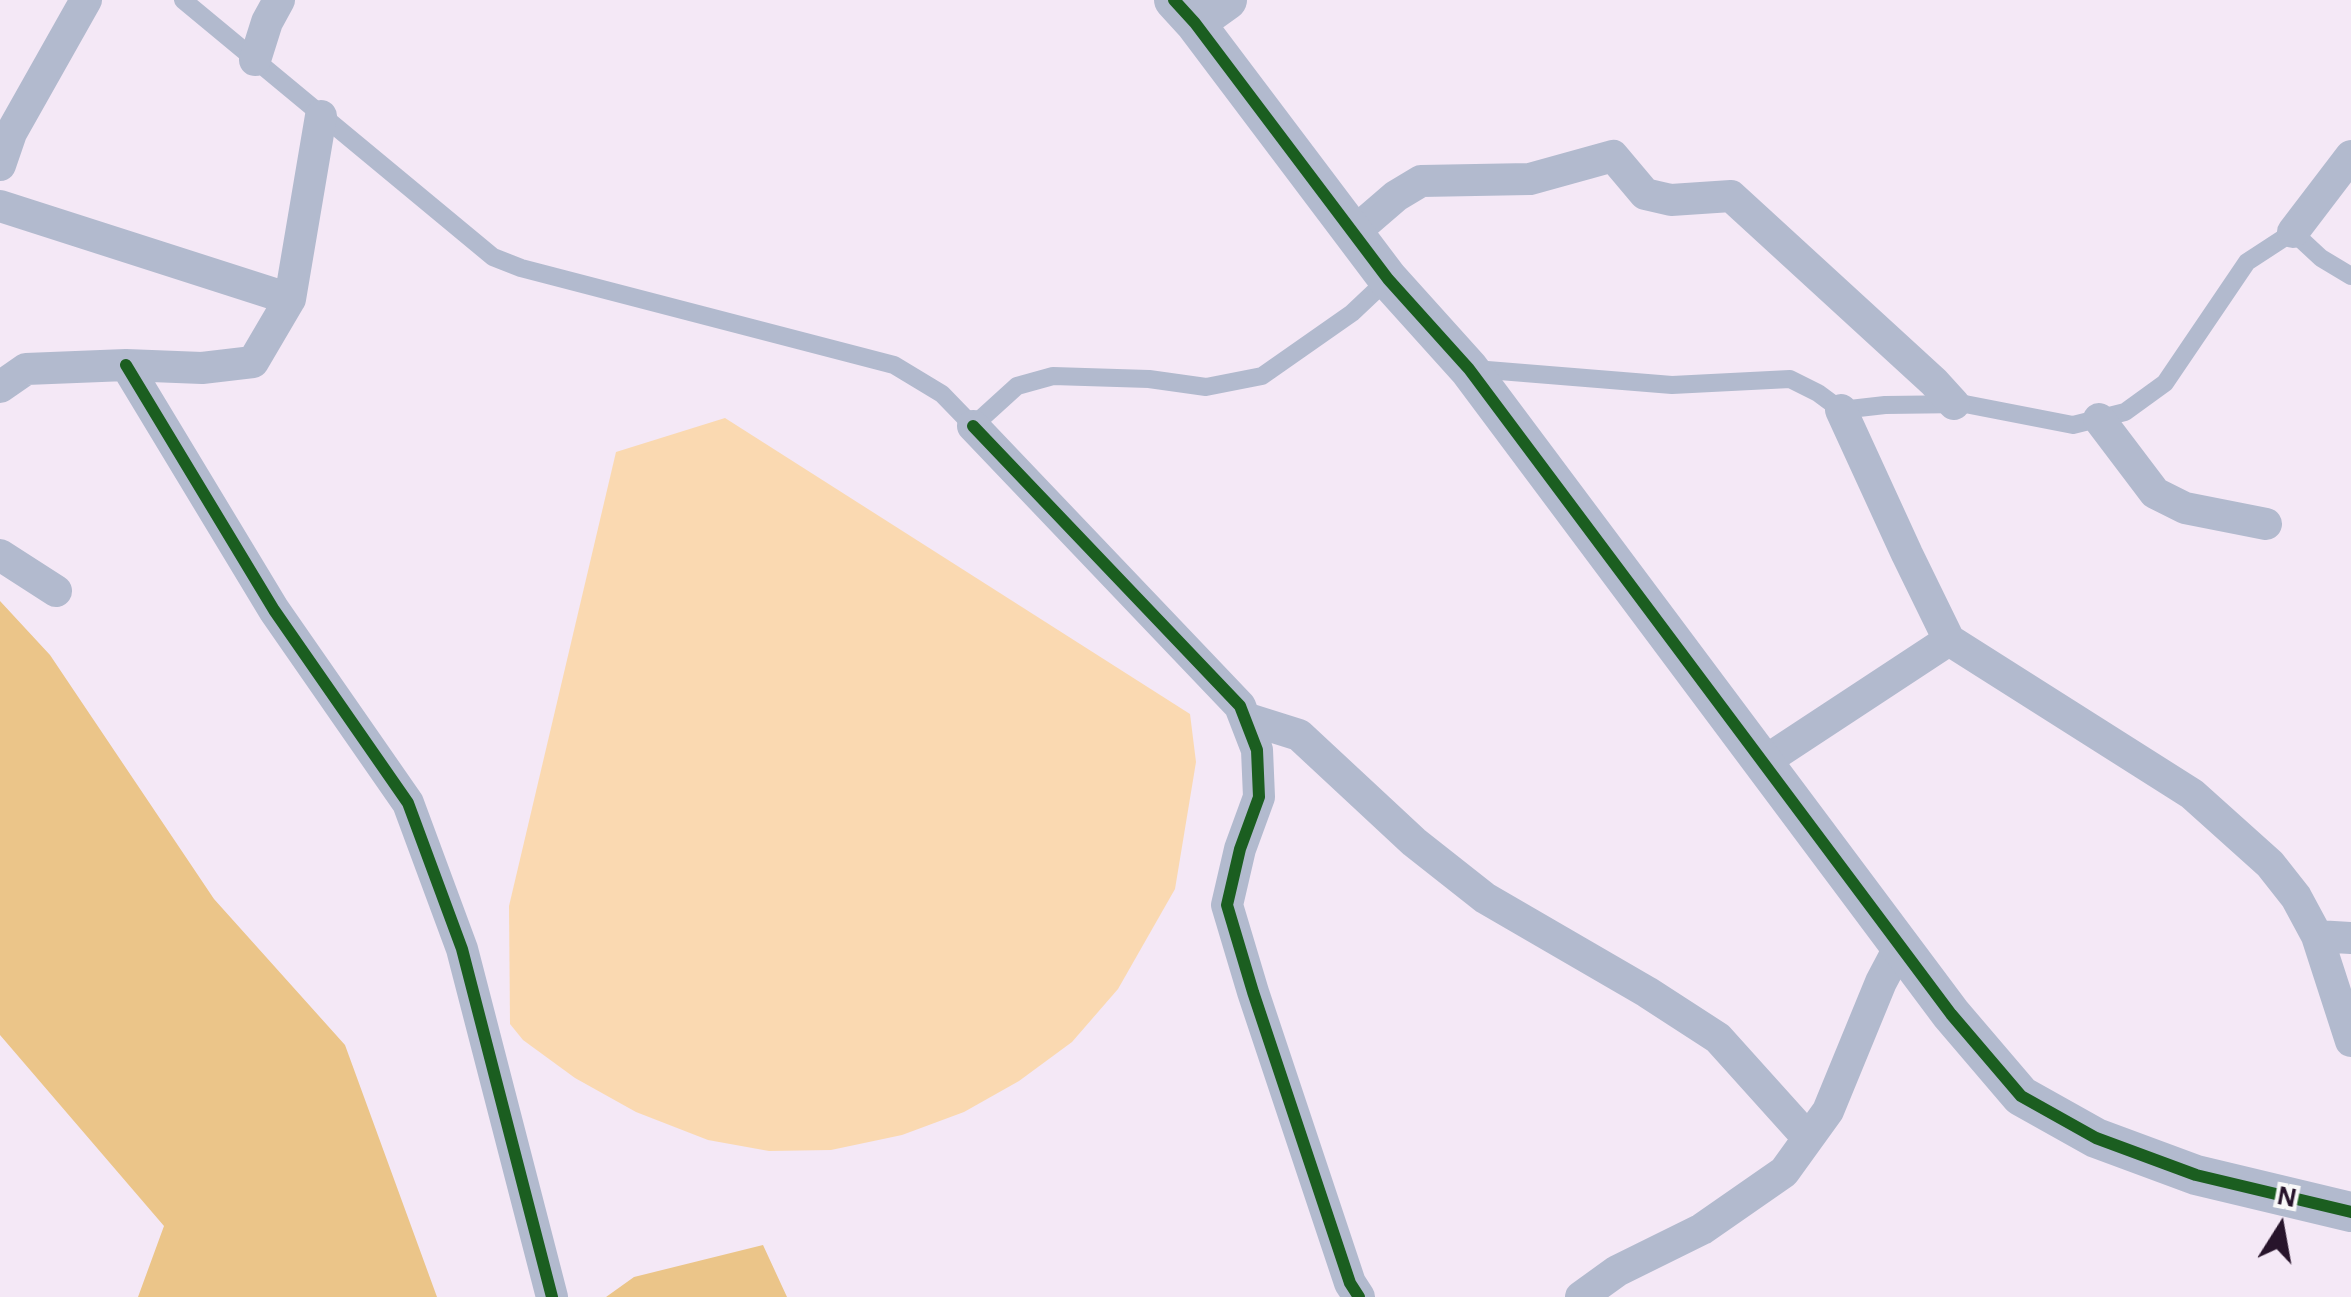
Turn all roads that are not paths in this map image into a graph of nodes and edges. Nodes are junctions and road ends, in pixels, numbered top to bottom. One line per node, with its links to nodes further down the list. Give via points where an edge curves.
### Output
1 (86, 0): 8 (street, via 11,132)
2 (182, 0): 5 (lane)
3 (280, 0): 5 (street)
4 (1199, 8): 11 (street)
5 (255, 60): 6 (lane)
6 (322, 116): 14 (street); 21 (lane, via 493,257 894,365 942,394)
7 (2351, 156): 10 (street)
8 (0, 166)
9 (0, 206): 14 (street)
10 (2293, 232): 12 (lane); 20 (lane, via 2246,262 2165,384 2125,412)
11 (1353, 233): 13 (street); 18 (street, via 1421,181 1530,180 1613,156 1645,194 1671,200 1731,196)
12 (2351, 276)
13 (1388, 279): 16 (street); 21 (lane, via 1262,376 1206,387 1053,376 1017,386)
14 (290, 300): 15 (street, via 253,362 202,368)
15 (126, 364): 17 (street, via 26,370); 34 (street, via 274,610 408,803 462,949)
16 (1469, 369): 19 (lane, via 1672,385 1790,379); 27 (street)
17 (0, 387)
18 (1954, 404): 19 (lane); 20 (lane, via 2074,425)
19 (1842, 410): 25 (street)
20 (2099, 418): 22 (street, via 2154,493 2185,508)
21 (973, 426): 26 (street)
22 (2266, 524)
23 (0, 555): 24 (street)
24 (56, 591)
25 (1949, 640): 27 (street); 28 (street, via 2192,794 2270,864)
26 (1245, 718): 32 (street, via 1299,736 1485,898 1718,1038); 35 (street, via 1258,750 1259,797 1228,905)
27 (1762, 762): 30 (street)
28 (2317, 936): 29 (street); 31 (street)
29 (2351, 938)
30 (1900, 946): 32 (street, via 1828,1111); 33 (street, via 2021,1096 2096,1138 2196,1174)
31 (2351, 1041)
32 (1808, 1138): 36 (street, via 1771,1182)
33 (2351, 1212)
34 (552, 1297)
35 (1359, 1297)
36 (1581, 1297)

